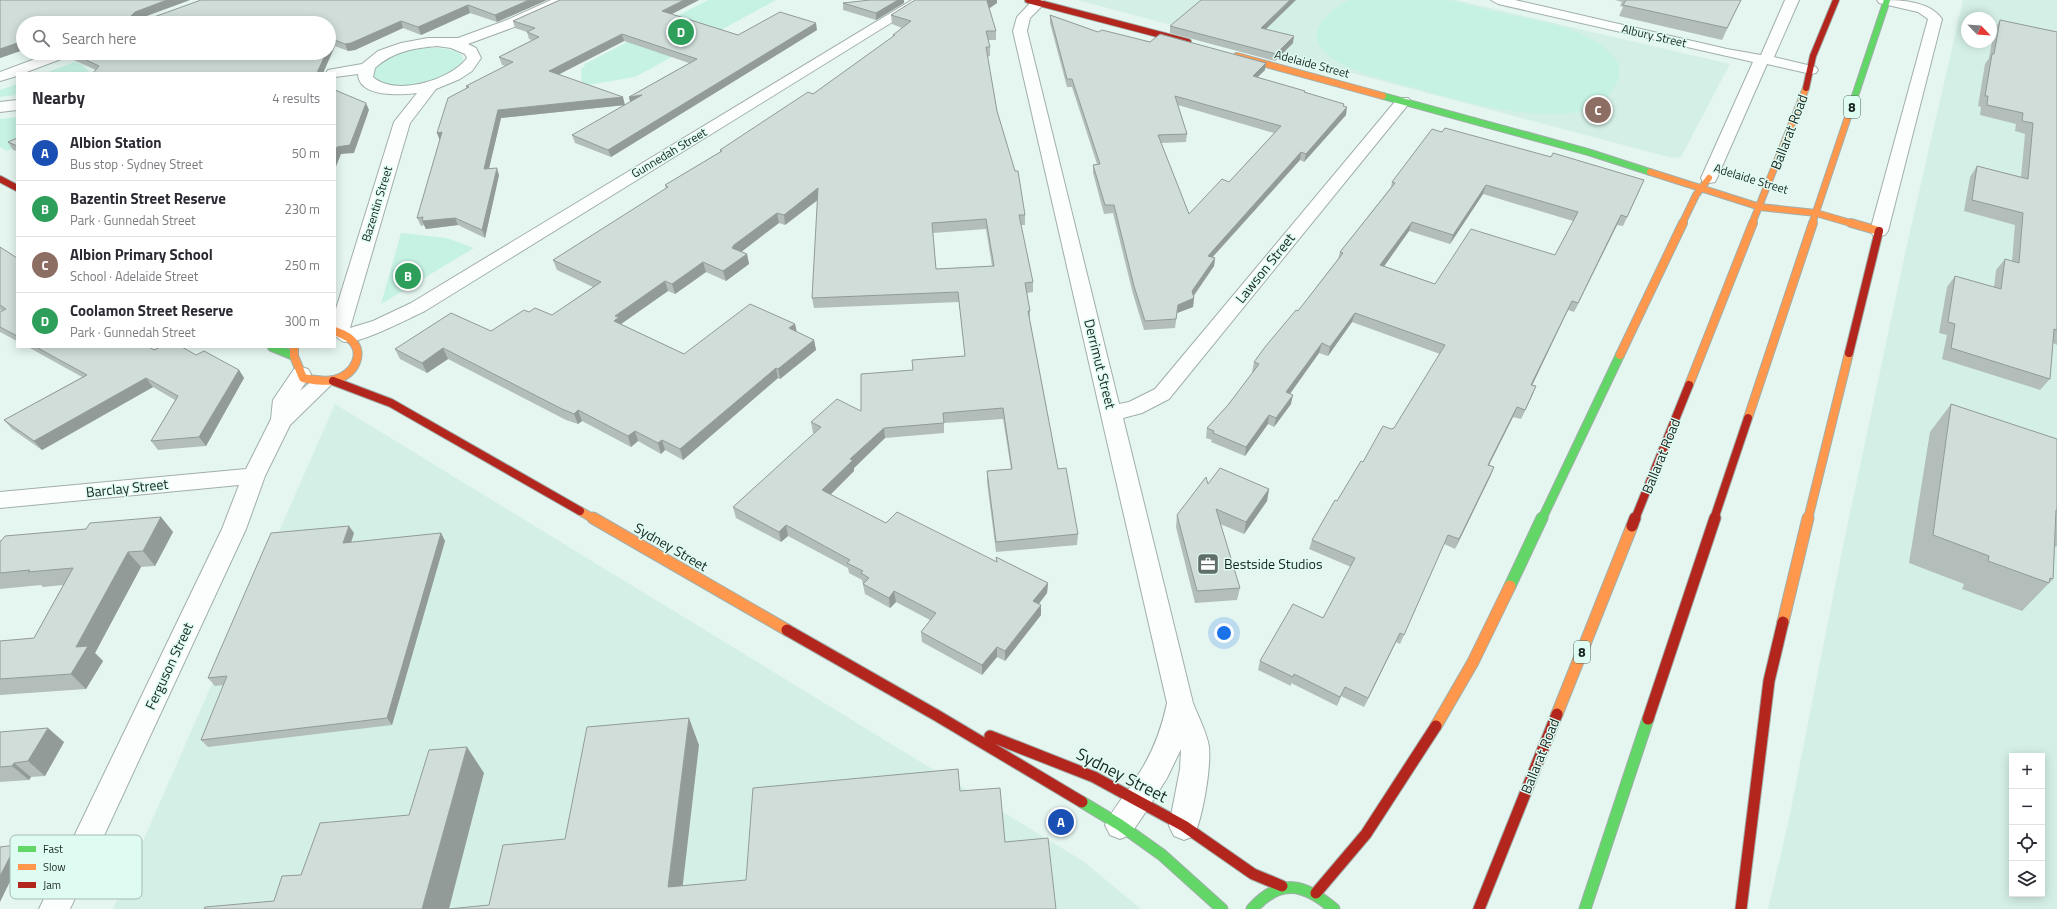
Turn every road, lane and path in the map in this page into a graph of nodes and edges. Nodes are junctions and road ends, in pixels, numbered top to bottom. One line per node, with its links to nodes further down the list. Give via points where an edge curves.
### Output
1 (562, 0): 8 (street)
2 (921, 0): 37 (street, Gunnedah Street)
3 (1498, 0): 14 (street, Albury Street)
4 (1792, 0): 14 (street)
5 (1836, 0): 15 (main road, Ballarat Road / 8, via 1813,56)
6 (1886, 0): 33 (main road, 8); 34 (street, via 1923,9 1935,19)
7 (1031, 1): 10 (main road); 45 (street, Derrimut Street, via 1021,24 1022,39)
8 (514, 23): 9 (street); 11 (street)
9 (455, 44): 11 (street); 17 (street, via 426,43 404,47 378,58)
10 (1198, 45)
11 (471, 51): 20 (street, via 474,58 464,72)
12 (1228, 53): 22 (main road, Adelaide Street)
13 (45, 60): 18 (street)
14 (1764, 60): 15 (street, Albury Street); 29 (street)
15 (1811, 70): 31 (main road, Ballarat Road / 8)
16 (336, 73): 17 (street)
17 (366, 73): 19 (street); 21 (street, via 372,85)
18 (0, 77)
19 (336, 78)
20 (430, 87): 21 (street); 25 (street, Bazentin Street)
21 (394, 90): 25 (street)
22 (1403, 101): 26 (main road, Adelaide Street); 45 (street, Lawson Street, via 1162,394 1135,408)
23 (16, 106): 24 (street)
24 (0, 107)
25 (402, 122): 35 (street, Bazentin Street)
26 (1588, 152): 27 (main road, Adelaide Street); 29 (main road, Adelaide Street)
27 (1679, 171)
28 (0, 179): 30 (main road)
29 (1707, 181): 32 (main road, Adelaide Street); 56 (main road, via 1696,195 1473,662 1444,714 1357,849)
30 (16, 187)
31 (1769, 194): 32 (main road, Ballarat Road / 8); 33 (main road, Adelaide Street)
32 (1760, 207): 33 (main road, Adelaide Street); 62 (main road, Ballarat Road / 8)
33 (1816, 213): 34 (main road); 63 (main road, 8)
34 (1878, 231): 64 (main road, via 1769,681)
35 (351, 286): 36 (street, Bazentin Street); 38 (street, Bazentin Street)
36 (336, 306)
37 (418, 307): 38 (street, Gunnedah Street, via 380,325); 41 (street, Gunnedah Street, via 378,337)
38 (340, 333): 41 (main road, via 357,348)
39 (274, 348): 40 (main road, Sydney Street)
40 (296, 359): 42 (main road, Sydney Street, via 307,380); 46 (street, Ferguson Street, via 283,400)
41 (358, 365): 42 (main road, via 346,375)
42 (328, 382): 44 (main road, Sydney Street); 46 (street, Ferguson Street, via 300,402)
43 (372, 384): 44 (main road, Sydney Street)
44 (391, 403): 50 (main road, Sydney Street)
45 (1112, 413): 49 (street, Derrimut Street)
46 (281, 421): 47 (street, Ferguson Street)
47 (254, 476): 48 (street, Barclay Street); 54 (street, Ferguson Street, via 234,528)
48 (0, 500)
49 (1180, 703): 51 (street, Derrimut Street, via 1174,733 1167,750); 53 (street, Derrimut Street, via 1195,746 1194,769)
50 (936, 715): 51 (main road, Sydney Street, via 1067,765); 52 (main road, Sydney Street)
51 (1138, 799): 52 (street, Derrimut Street); 53 (main road, Sydney Street)
52 (1120, 825): 59 (main road, Sydney Street, via 1162,855)
53 (1184, 826): 55 (main road, Sydney Street, via 1253,874)
54 (89, 835)
55 (1282, 886): 56 (main road, via 1305,888); 60 (main road, via 1270,890)
56 (1316, 893): 61 (main road)
57 (59, 899): 58 (street, Ferguson Street)
58 (54, 909)
59 (1222, 909)
60 (1252, 909)
61 (1334, 909)
62 (1479, 909)
63 (1585, 909)
64 (1741, 909)

